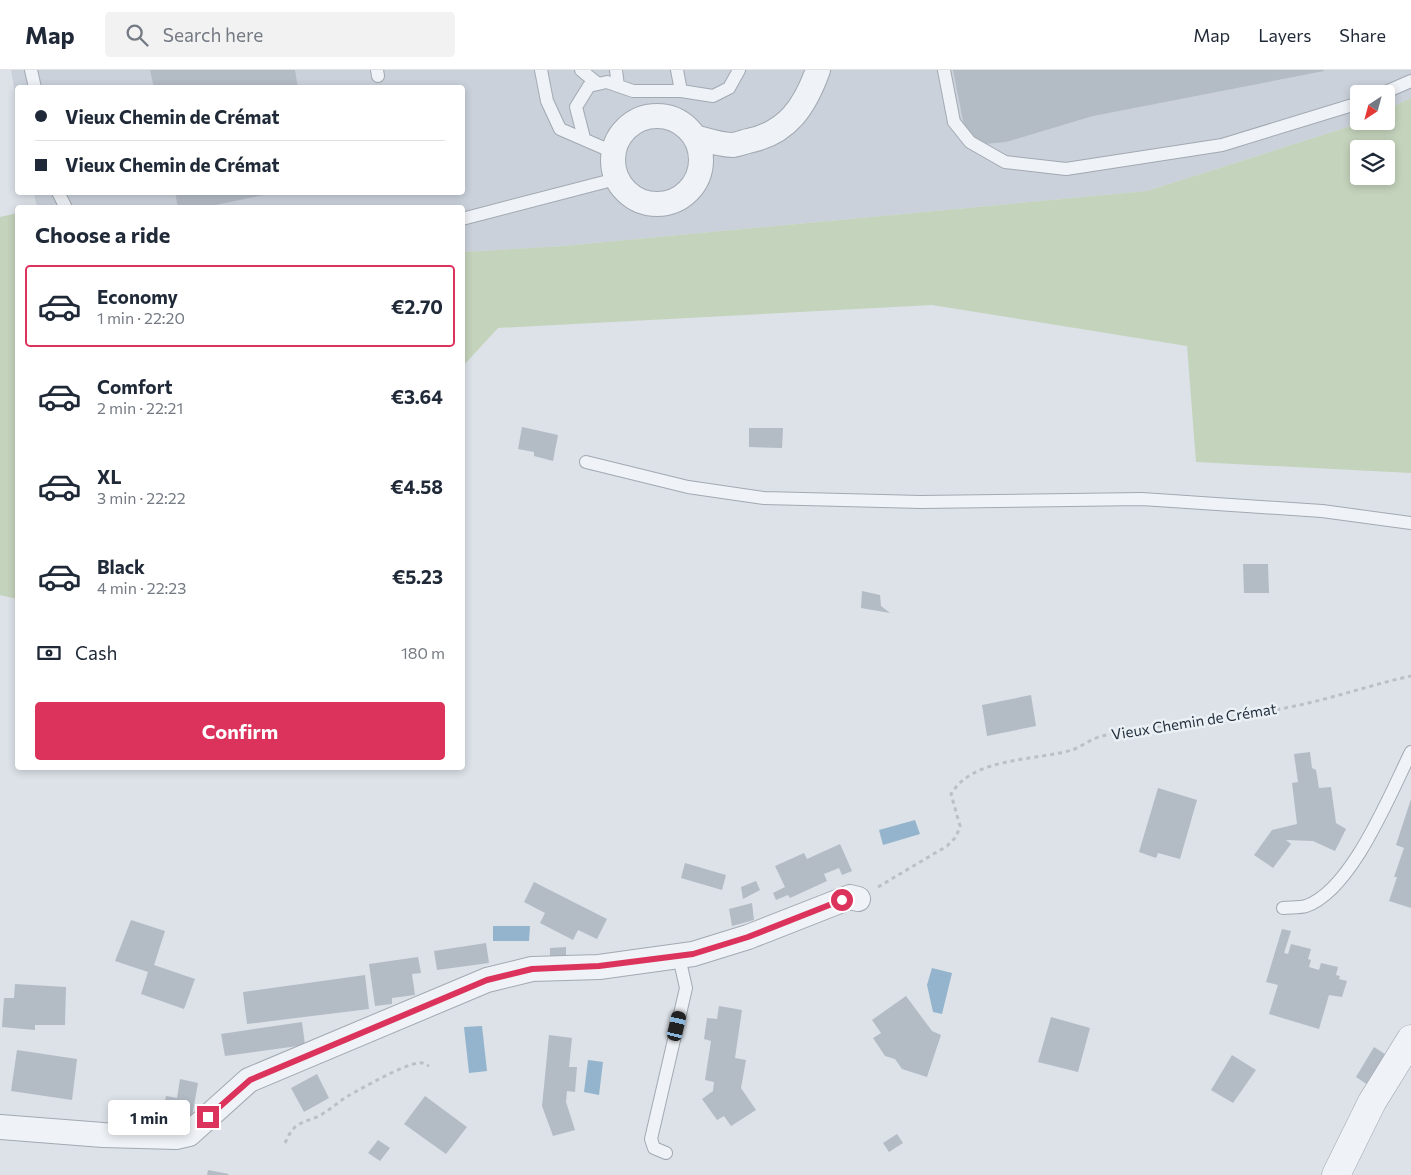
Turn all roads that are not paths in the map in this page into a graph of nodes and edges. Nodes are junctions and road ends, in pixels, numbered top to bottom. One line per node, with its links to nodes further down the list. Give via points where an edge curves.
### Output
1 (32, 70): 11 (lane)
2 (541, 70): 17 (lane, via 547,101 560,128)
3 (581, 70): 10 (lane)
4 (616, 70): 12 (lane)
5 (677, 70): 14 (lane)
6 (739, 70): 14 (lane, via 729,88 713,96)
7 (818, 70): 18 (street, via 799,110 779,130)
8 (944, 70): 15 (lane, via 954,122 970,142 1005,162 1066,169 1222,146)
9 (1411, 81): 13 (lane)
10 (598, 84): 12 (lane, via 607,82); 17 (lane, via 588,86 576,107)
11 (34, 85)
12 (618, 86): 14 (lane, via 633,91)
13 (1395, 88)
14 (681, 91)
15 (1350, 106)
16 (695, 137): 18 (street); 19 (street, via 675,120 648,116 625,129); 20 (street, via 702,161)
17 (584, 138): 19 (lane)
18 (733, 145): 20 (street)
19 (613, 152): 21 (street, via 612,166)
20 (699, 174): 21 (street, via 684,195 660,205 646,204 634,198)
21 (616, 178): 22 (lane)
22 (465, 218)
23 (586, 462): 24 (lane, via 688,487 764,498 921,502 1142,499 1322,511)
24 (1411, 523)
25 (1411, 752): 27 (lane, via 1363,850 1329,893 1305,906)
26 (858, 899): 28 (street, via 850,897 748,937)
27 (1283, 908)
28 (679, 957): 30 (street, via 532,969 487,980 250,1080 189,1134 176,1137 112,1135); 31 (lane, via 686,988 651,1139 654,1148)
29 (1411, 1039): 32 (street, via 1372,1102)
30 (0, 1127)
31 (666, 1153)
32 (1336, 1175)

